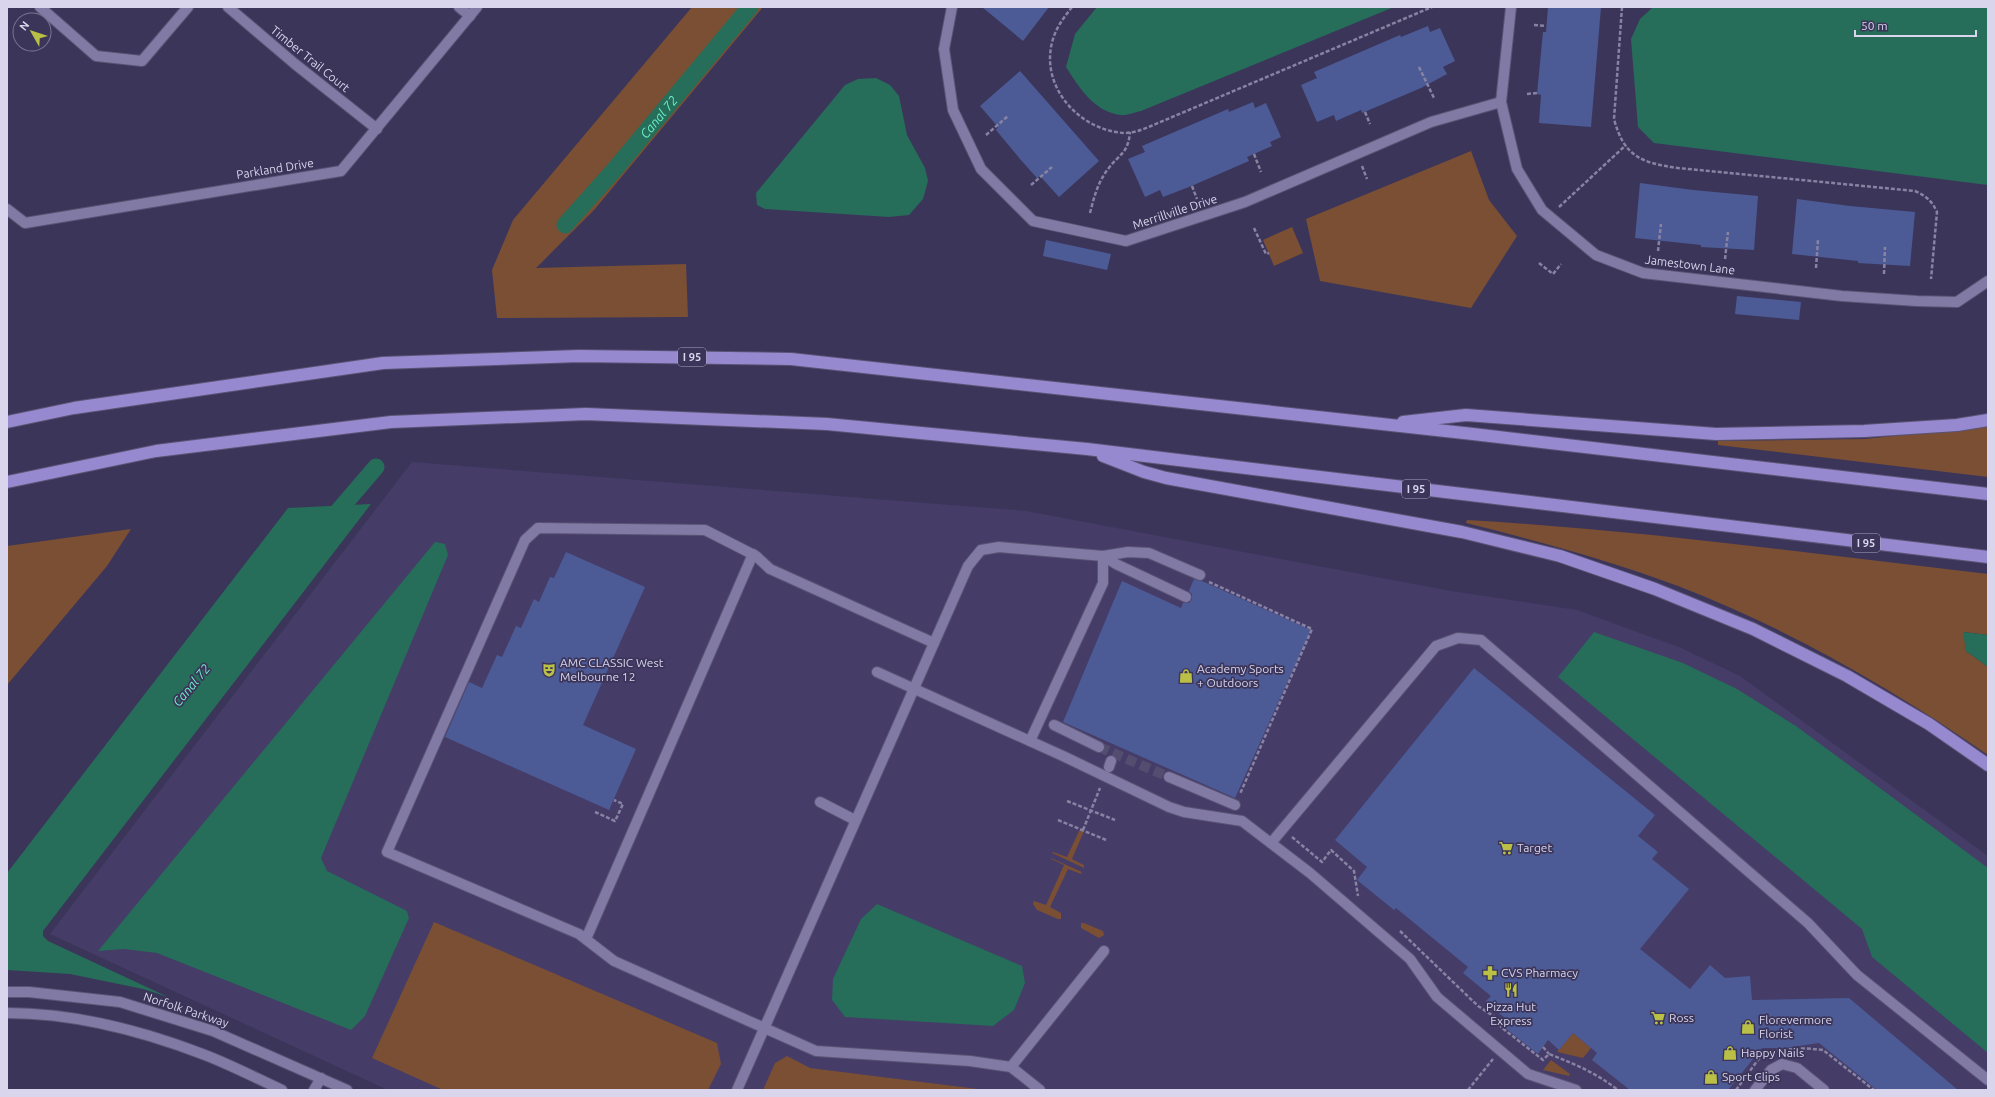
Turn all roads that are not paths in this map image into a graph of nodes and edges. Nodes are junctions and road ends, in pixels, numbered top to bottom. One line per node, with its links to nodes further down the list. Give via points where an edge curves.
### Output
1 (40, 7): 2 (street, via 96,56 142,61)
2 (188, 7)
3 (228, 7): 10 (street, Timber Trail Court, via 294,64)
4 (459, 7): 8 (street)
5 (477, 7): 8 (street, Parkland Drive)
6 (952, 7): 9 (street, Merrillville Drive, via 944,49 953,110 981,169 1033,221 1126,241 1245,202 1431,122)
7 (1511, 7): 9 (street, Jamestown Lane)
8 (470, 16): 10 (street, Parkland Drive)
9 (1501, 102): 12 (street, Jamestown Lane, via 1517,169 1542,210 1596,255 1643,274 1842,296 1957,302)
10 (377, 129): 11 (street, Parkland Drive, via 341,171 25,223)
11 (7, 209)
12 (1988, 281)
13 (1988, 420): 15 (highway, via 1957,426 1864,431 1716,434 1466,415)
14 (7, 422): 15 (highway, I 95, via 74,408 383,363 579,356 791,359)
15 (1378, 425): 18 (highway, I 95)
16 (1087, 449): 17 (highway, I 95, via 827,424 586,414 391,422 156,451); 21 (highway, I 95); 30 (highway, via 1166,478 1462,532 1560,556 1655,589 1753,629 1847,676 1929,724)
17 (7, 482)
18 (1988, 494)
19 (753, 554): 24 (street, via 770,569); 36 (street); 36 (street, via 705,530 538,528 524,540 387,852)
20 (1103, 556): 22 (street, via 1128,552 1149,553); 23 (street); 24 (street, via 999,547 981,550 968,566); 28 (street, via 1103,583)
21 (1988, 557)
22 (1200, 575)
23 (1186, 597)
24 (934, 644): 26 (street)
25 (877, 672): 26 (street)
26 (913, 690): 28 (street); 34 (street)
27 (1054, 725): 29 (street)
28 (1030, 741): 35 (street, via 1108,768 1184,812 1242,822)
29 (1099, 747)
30 (1988, 765)
31 (1169, 777): 33 (street)
32 (820, 802): 34 (street)
33 (1236, 805)
34 (855, 820): 40 (street)
35 (1271, 843): 43 (street, via 1436,646 1458,638 1481,640 1808,923 1857,975); 49 (street, via 1310,872 1410,959 1437,997 1528,1074)
36 (586, 939): 40 (street, via 614,961)
37 (1104, 951): 41 (street)
38 (7, 992): 42 (street, Norfolk Parkway, via 120,1002 213,1031)
39 (7, 1013): 44 (street, via 29,1013 112,1025 205,1054)
40 (765, 1028): 41 (street, via 816,1050 970,1061); 47 (street)
41 (1011, 1067): 48 (street)
42 (321, 1078): 45 (street); 46 (street, Norfolk Parkway)
43 (1988, 1080)
44 (282, 1090)
45 (314, 1090)
46 (347, 1090)
47 (737, 1090)
48 (1040, 1090)
49 (1576, 1090)
50 (1755, 1090): 51 (street, via 1772,1070 1782,1064 1797,1068)
51 (1824, 1090)

